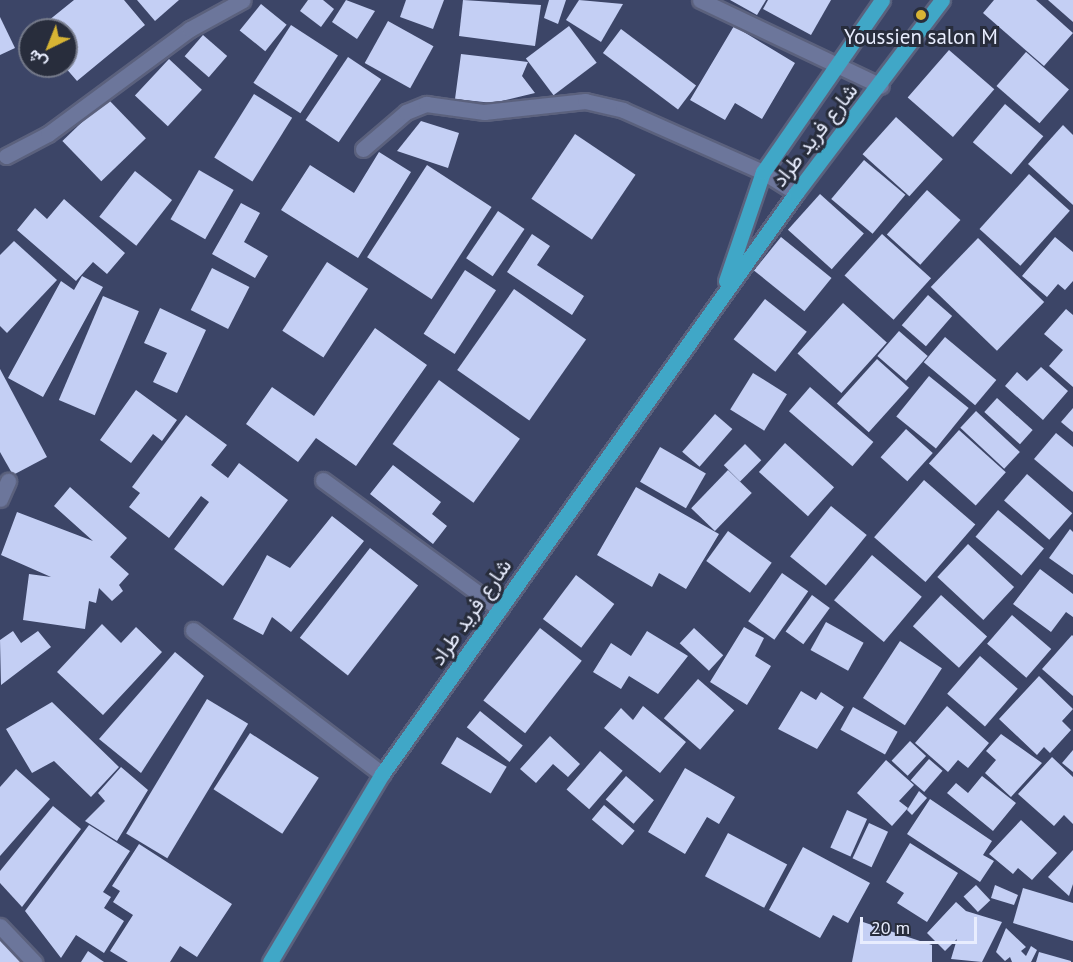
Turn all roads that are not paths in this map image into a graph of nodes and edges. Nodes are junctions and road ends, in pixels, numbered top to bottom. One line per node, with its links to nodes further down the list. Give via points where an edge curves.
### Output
1 (243, 0): 8 (street, via 190,29 48,134)
2 (700, 0): 5 (street)
3 (882, 0): 5 (main road, شارع فريد طراد)
4 (942, 0): 6 (main road, شارع فريد طراد)
5 (838, 62): 6 (street); 9 (main road, شارع فريد طراد)
6 (881, 86): 10 (main road, شارع فريد طراد)
7 (363, 149): 9 (street, via 391,124 426,104 484,112 585,100 623,110)
8 (6, 156)
9 (763, 172): 10 (street); 11 (main road, شارع فريد طراد)
10 (796, 193): 11 (main road, شارع فريد طراد)
11 (721, 296): 15 (main road, شارع فريد طراد)
12 (323, 480): 15 (street)
13 (8, 481): 14 (street)
14 (0, 499)
15 (500, 609): 17 (main road, شارع فريد طراد)
16 (193, 630): 17 (street)
17 (382, 774): 20 (main road, شارع فريد طراد)
18 (0, 926): 19 (street)
19 (34, 962)
20 (270, 962)

